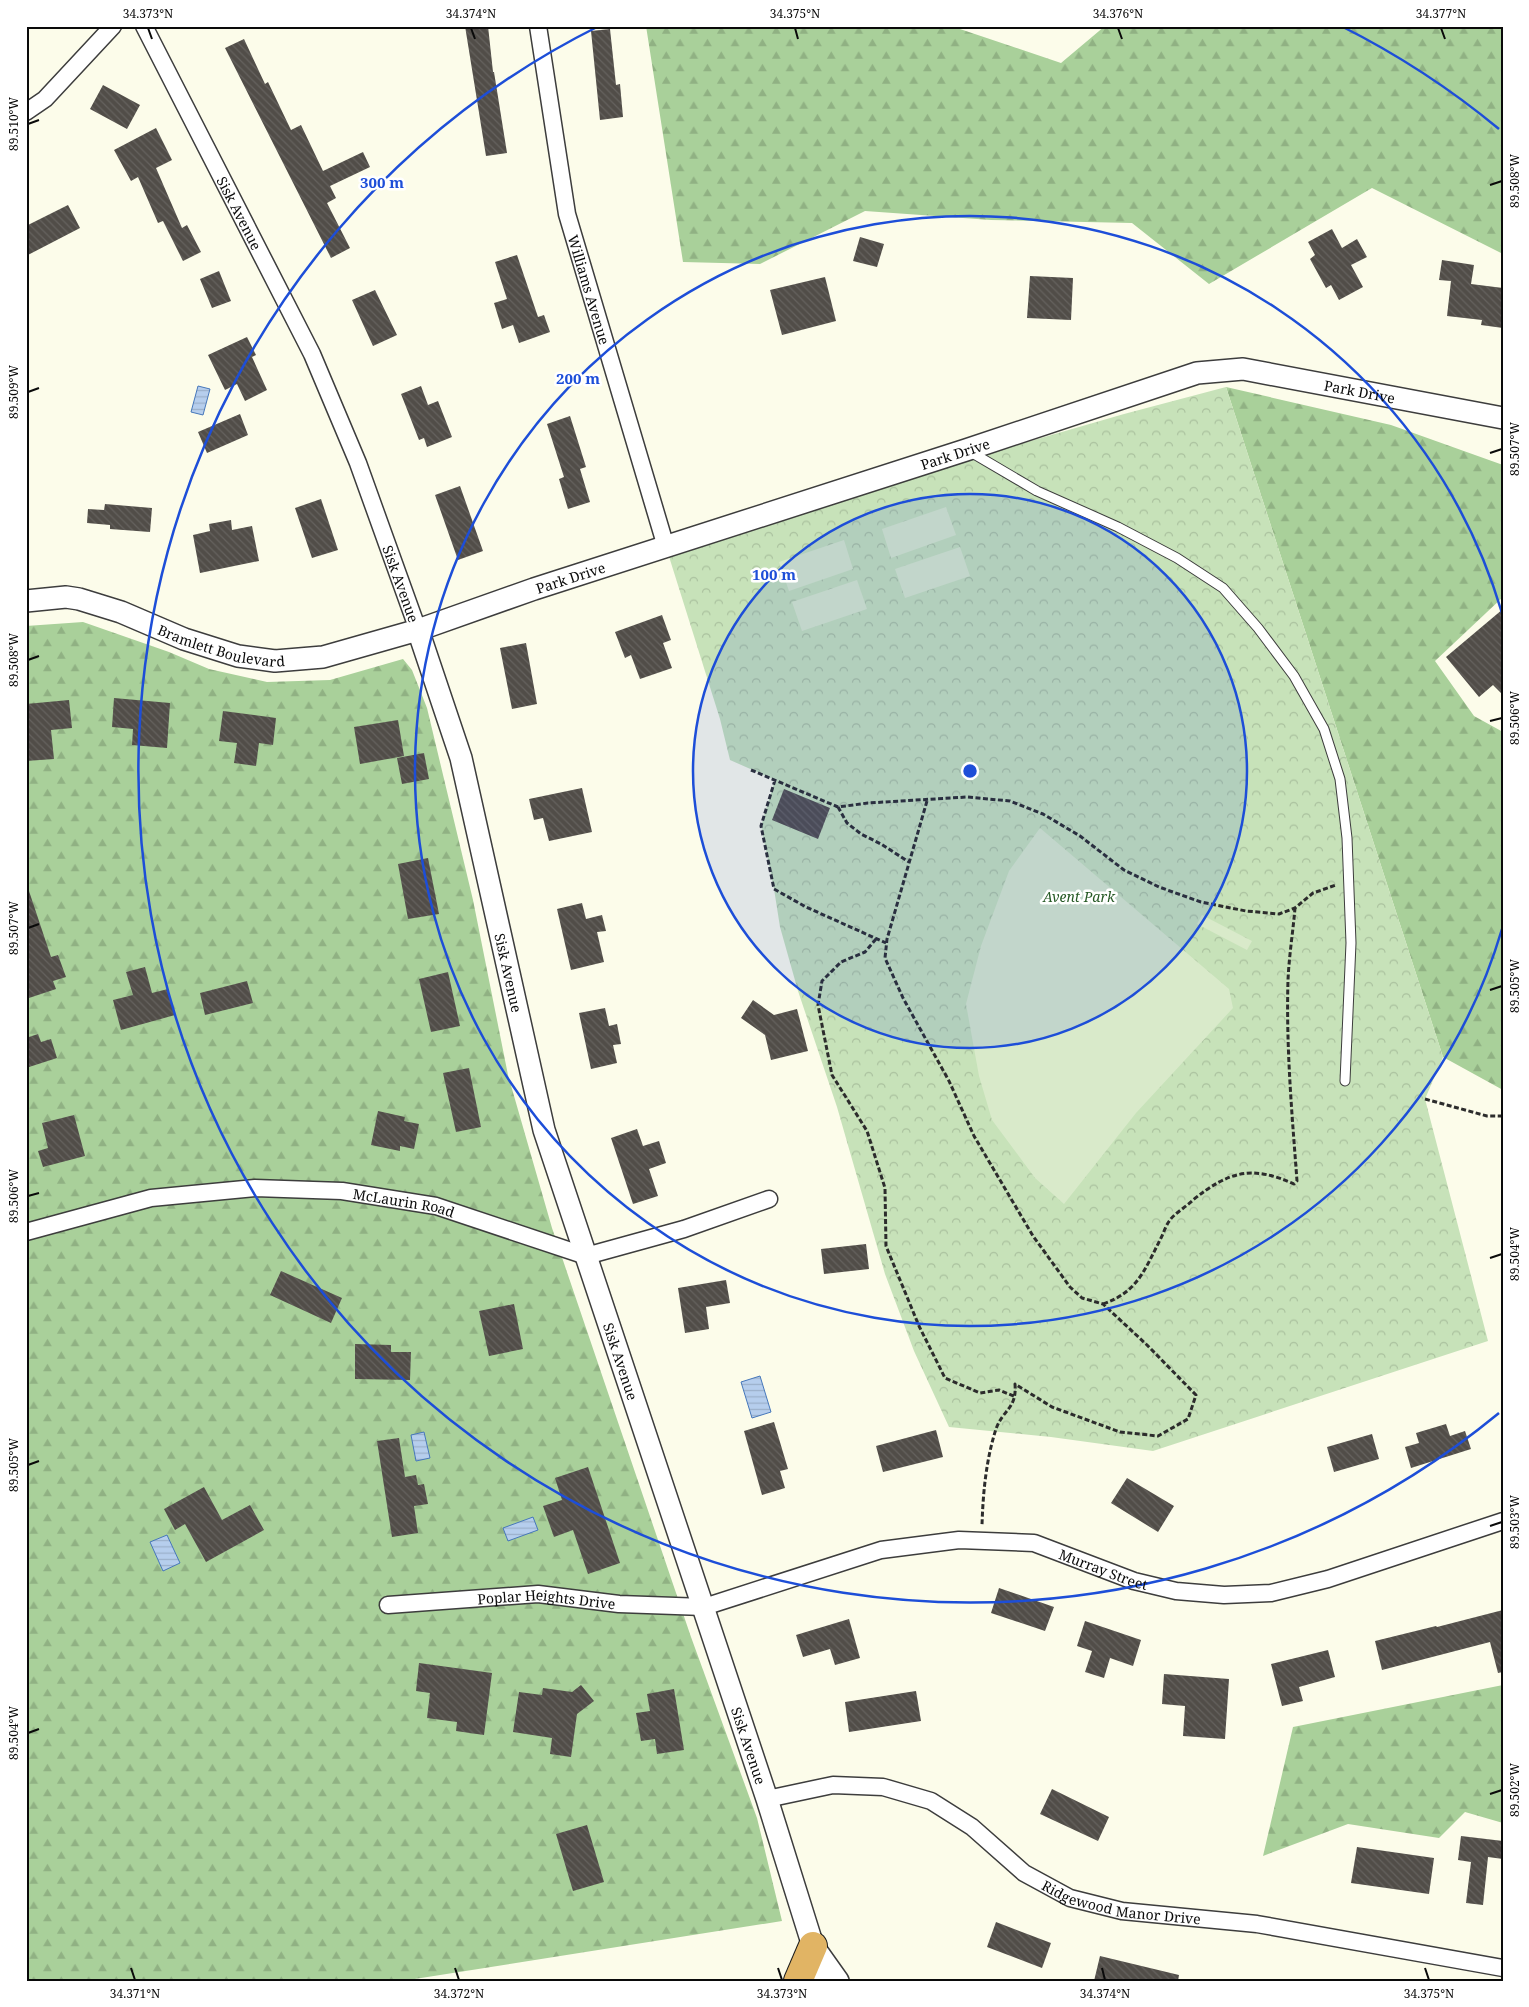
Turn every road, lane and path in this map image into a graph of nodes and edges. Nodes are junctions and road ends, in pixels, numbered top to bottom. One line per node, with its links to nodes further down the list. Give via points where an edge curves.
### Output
1 (113, 26): 4 (street, via 45,99)
2 (144, 26): 9 (street, Sisk Avenue, via 312,354 358,463)
3 (538, 26): 7 (street, Williams Avenue, via 567,214)
4 (26, 112)
5 (1503, 418): 6 (street, Park Drive, via 1243,369 1197,374)
6 (966, 450): 7 (street, Park Drive); 15 (lane, via 1037,491 1177,558 1223,588 1294,676 1324,729 1340,779)
7 (666, 547): 9 (street, Park Drive)
8 (26, 601): 9 (street, Bramlett Boulevard, via 79,599 121,612 184,639 238,656 275,661 323,657)
9 (418, 630): 24 (street, Sisk Avenue, via 461,758 544,1130)
10 (751, 770): 11 (path)
11 (775, 780): 13 (path); 17 (path, via 761,826 774,889)
12 (927, 801): 13 (path); 14 (path); 16 (path, via 967,797 1010,801 1043,814 1080,836 1124,870 1159,887 1200,902 1246,911 1279,914)
13 (838, 807): 14 (path, via 847,823)
14 (909, 862): 18 (path)
15 (1349, 881): 16 (path, via 1313,893); 19 (lane, via 1351,943)
16 (1296, 908): 25 (path, via 1288,978 1288,1041 1297,1181 1294,1184 1274,1175 1245,1172 1212,1185 1170,1220 1133,1287 1119,1298)
17 (876, 939): 18 (path); 26 (path, via 865,952 841,962 822,981 818,1005 832,1075 867,1131 885,1188 886,1246 919,1326 945,1378 980,1393 1000,1390)
18 (886, 944): 25 (path, via 885,958 903,998 949,1081 974,1136 1033,1236 1070,1287 1082,1298)
19 (1345, 1082)
20 (1425, 1099): 21 (path, via 1487,1116)
21 (1503, 1116)
22 (769, 1199): 24 (street, via 684,1229)
23 (26, 1232): 24 (street, McLaurin Road, via 151,1198 255,1188 342,1191 436,1206)
24 (586, 1256): 30 (street, Sisk Avenue)
25 (1103, 1304): 26 (path, via 1196,1395 1188,1418 1158,1436 1120,1432 1052,1407 1015,1384)
26 (1016, 1397): 28 (path, via 997,1428 984,1484)
27 (1503, 1521): 28 (street, Murray Street, via 1328,1579 1271,1593 1224,1595 1176,1591 1134,1581 1034,1543)
28 (981, 1541): 30 (street, Murray Street, via 959,1540 881,1550)
29 (388, 1605): 30 (street, Poplar Heights Drive, via 538,1594 619,1604)
30 (704, 1607): 31 (street, Sisk Avenue)
31 (767, 1799): 32 (street, Sisk Avenue); 33 (street, Ridgewood Manor Drive, via 833,1785 883,1787 931,1801 972,1827 1024,1873 1070,1898 1122,1911 1257,1924)
32 (813, 1946): 34 (highway); 35 (street, Sisk Avenue, via 817,1972); 36 (street, Sisk Avenue)
33 (1503, 1968)
34 (798, 1981)
35 (814, 1981)
36 (838, 1981)

